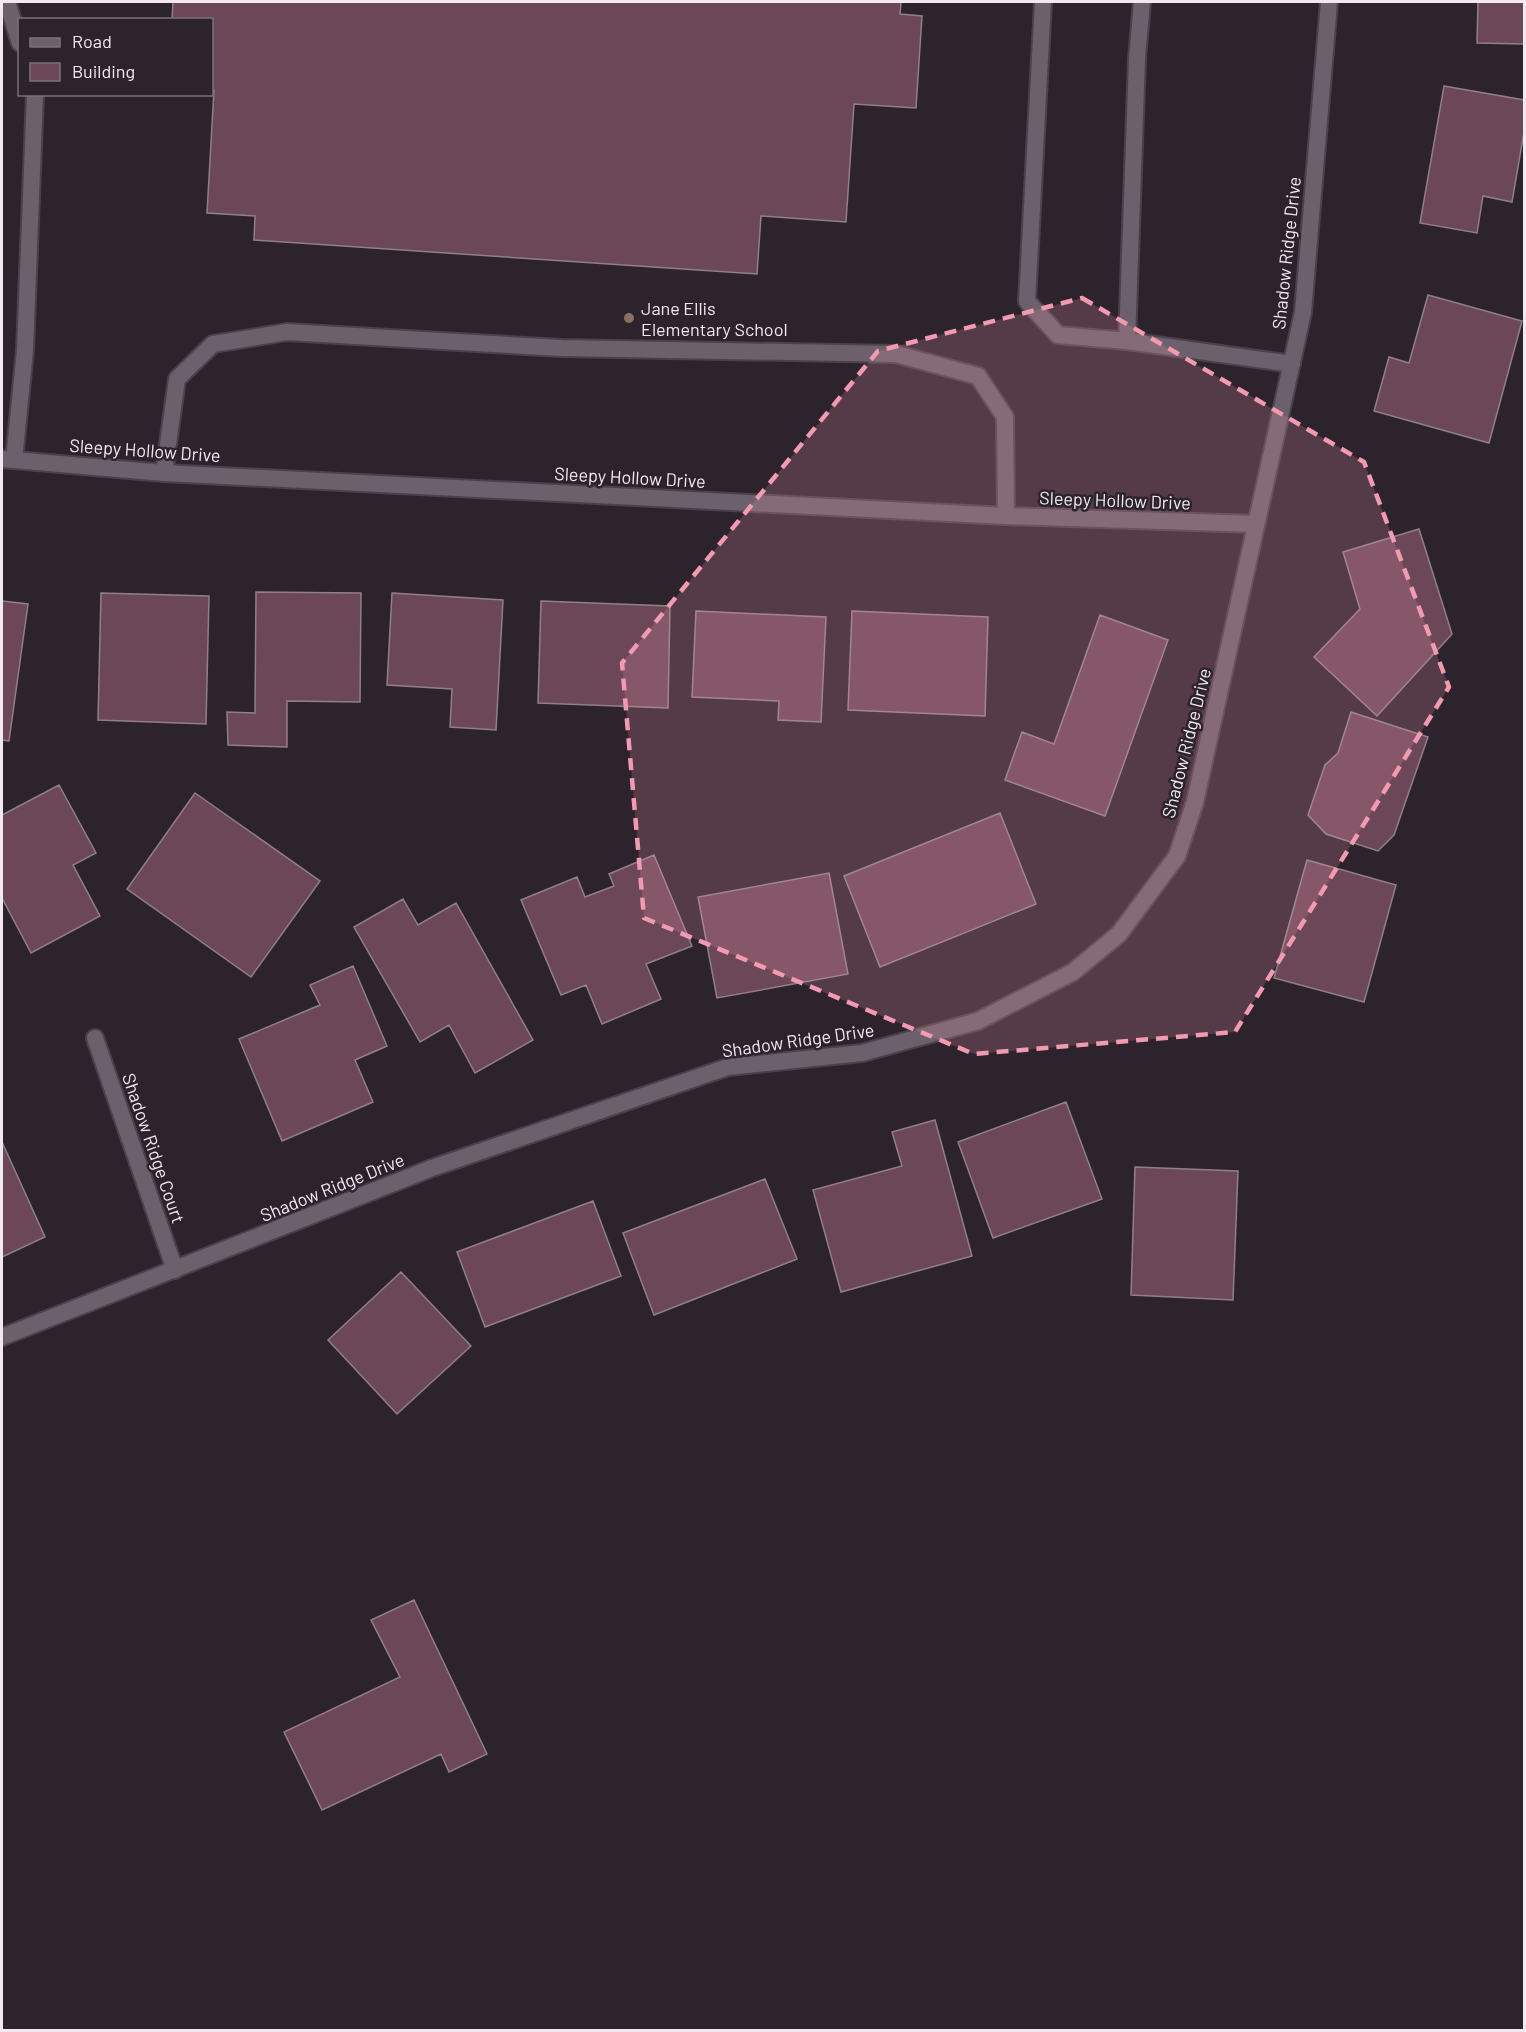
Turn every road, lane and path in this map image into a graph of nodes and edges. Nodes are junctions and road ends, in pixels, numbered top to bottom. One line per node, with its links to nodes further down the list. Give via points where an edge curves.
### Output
1 (7, 2): 5 (street)
2 (1043, 2): 7 (street, via 1027,301 1058,335)
3 (1142, 2): 7 (street)
4 (1329, 2): 8 (street, Shadow Ridge Drive, via 1303,312)
5 (18, 37)
6 (35, 96): 9 (street, via 25,350)
7 (1127, 341): 8 (street)
8 (1292, 364): 12 (street, Shadow Ridge Drive)
9 (8, 459): 10 (street, Sleepy Hollow Drive)
10 (164, 473): 11 (street, Sleepy Hollow Drive); 11 (street, via 177,379 213,344 286,332 561,348 896,354 978,376 1005,417)
11 (1006, 516): 12 (street, Sleepy Hollow Drive)
12 (1256, 524): 14 (street, Shadow Ridge Drive, via 1195,802 1177,856 1119,934 1073,972 978,1021 873,1050 728,1067 432,1168)
13 (95, 1038): 14 (street, Shadow Ridge Court)
14 (175, 1270): 15 (street, Shadow Ridge Drive)
15 (2, 1337)

